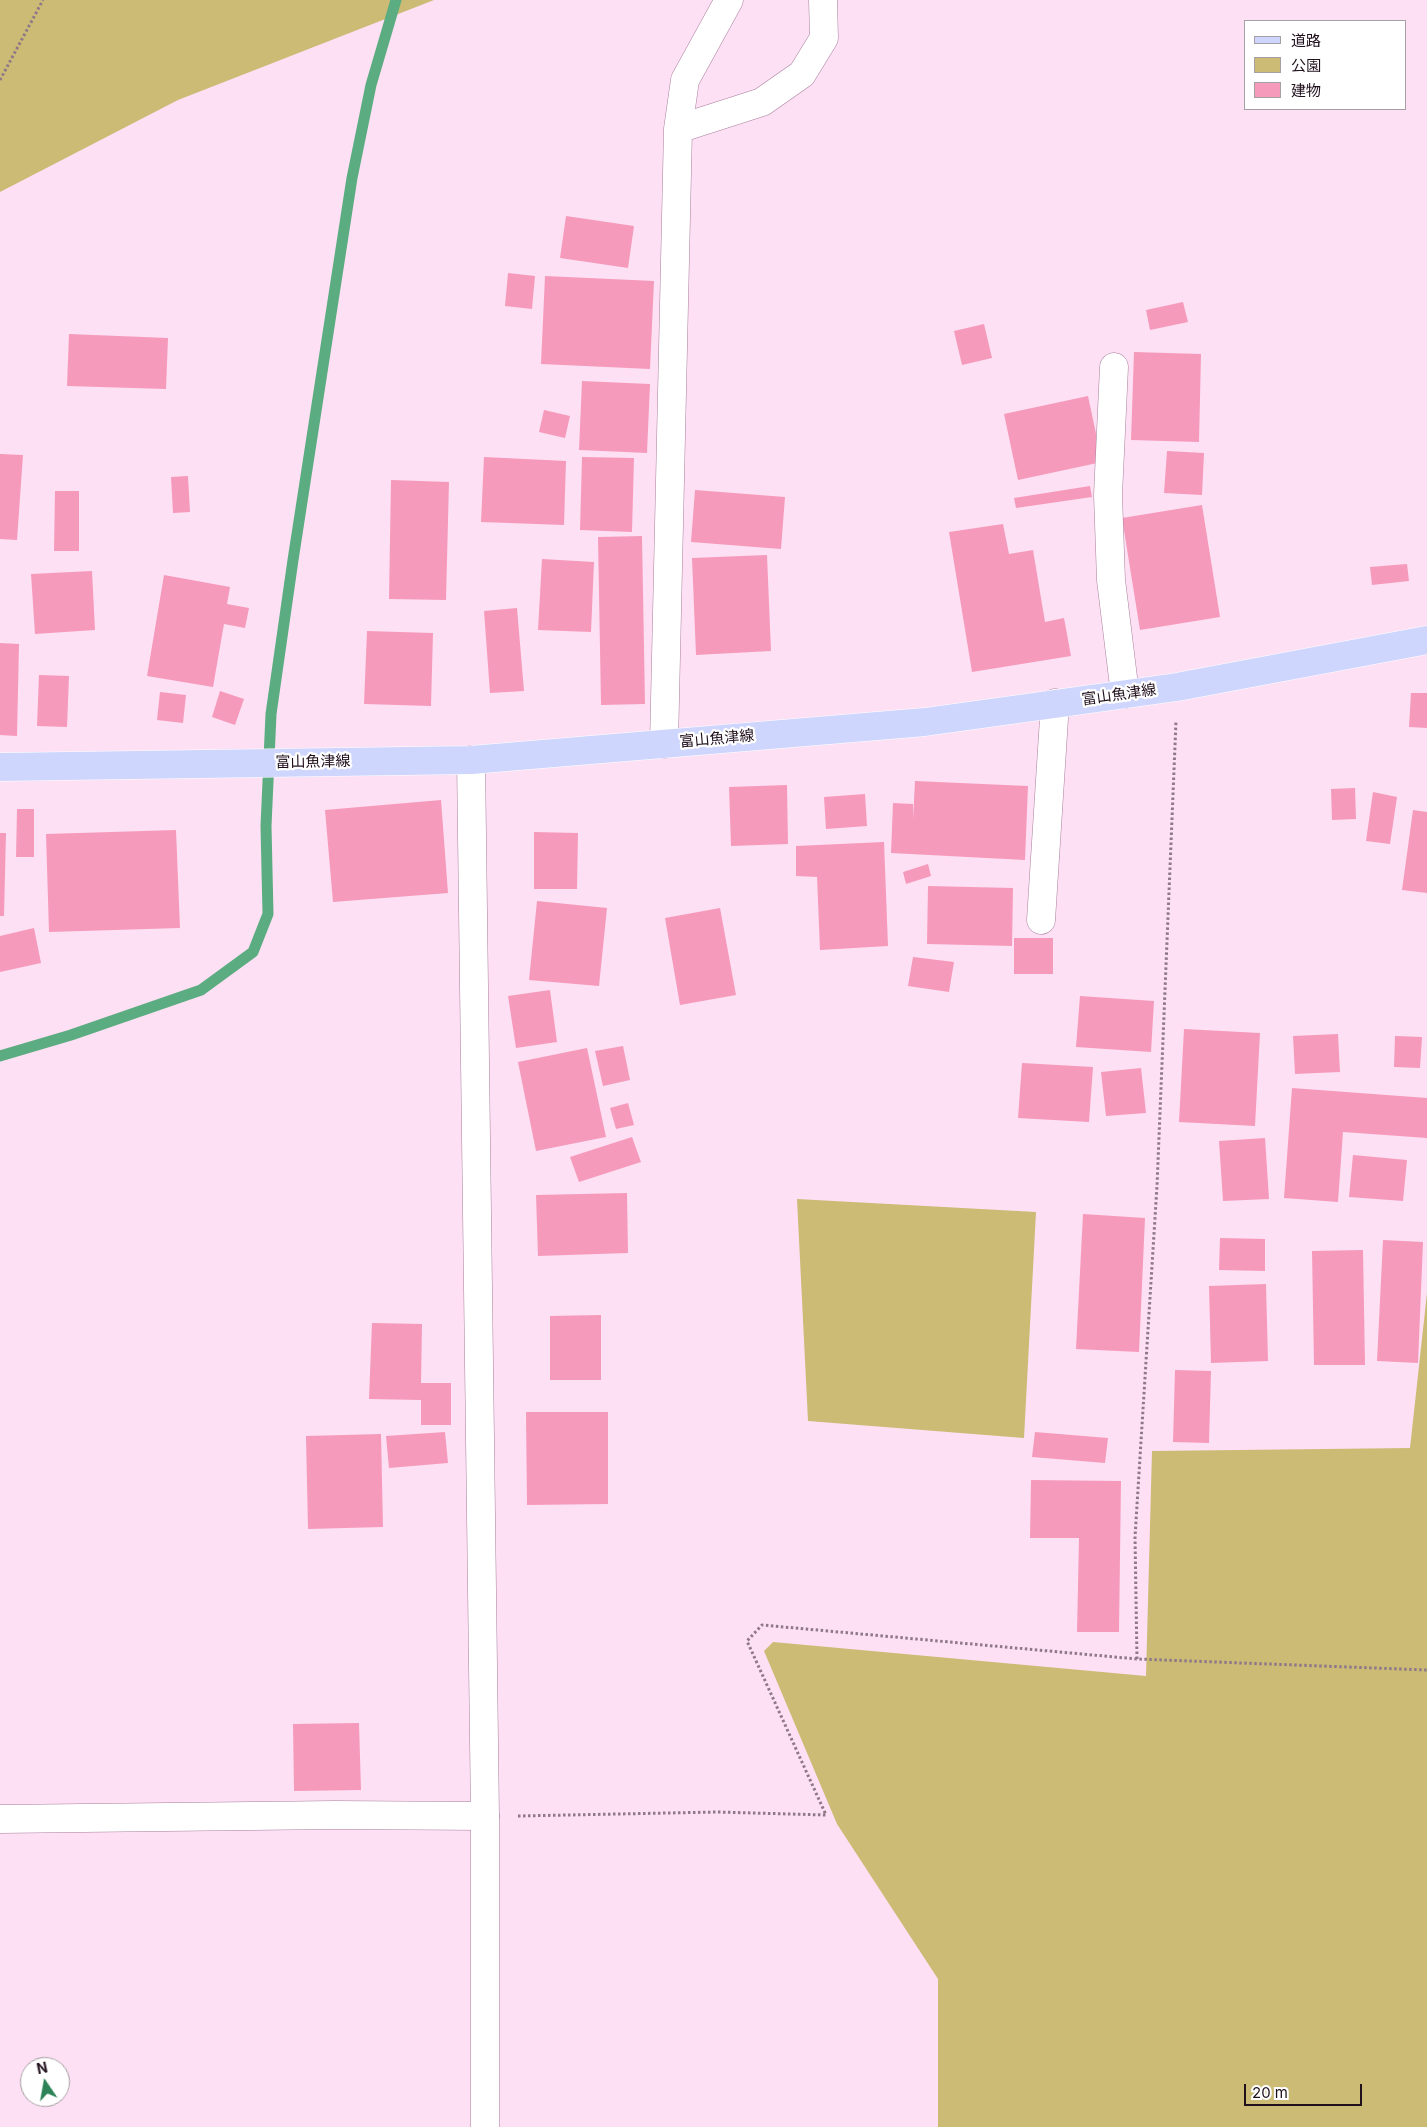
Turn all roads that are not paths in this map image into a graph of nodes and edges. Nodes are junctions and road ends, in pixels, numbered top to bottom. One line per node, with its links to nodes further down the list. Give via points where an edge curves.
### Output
1 (729, 0): 3 (street, via 685,80)
2 (823, 0): 3 (street, via 824,38 802,74 762,102)
3 (678, 129): 8 (street)
4 (1114, 367): 6 (street, via 1108,495 1111,580)
5 (1427, 640): 6 (main road, 富山魚津線)
6 (1125, 694): 7 (main road, 富山魚津線)
7 (1055, 704): 8 (main road, 富山魚津線, via 925,722); 11 (street)
8 (664, 744): 9 (main road, 富山魚津線)
9 (471, 760): 10 (main road, 富山魚津線); 12 (street)
10 (0, 767)
11 (1041, 920)
12 (485, 1816): 13 (street); 14 (street)
13 (0, 1819)
14 (485, 2127)

